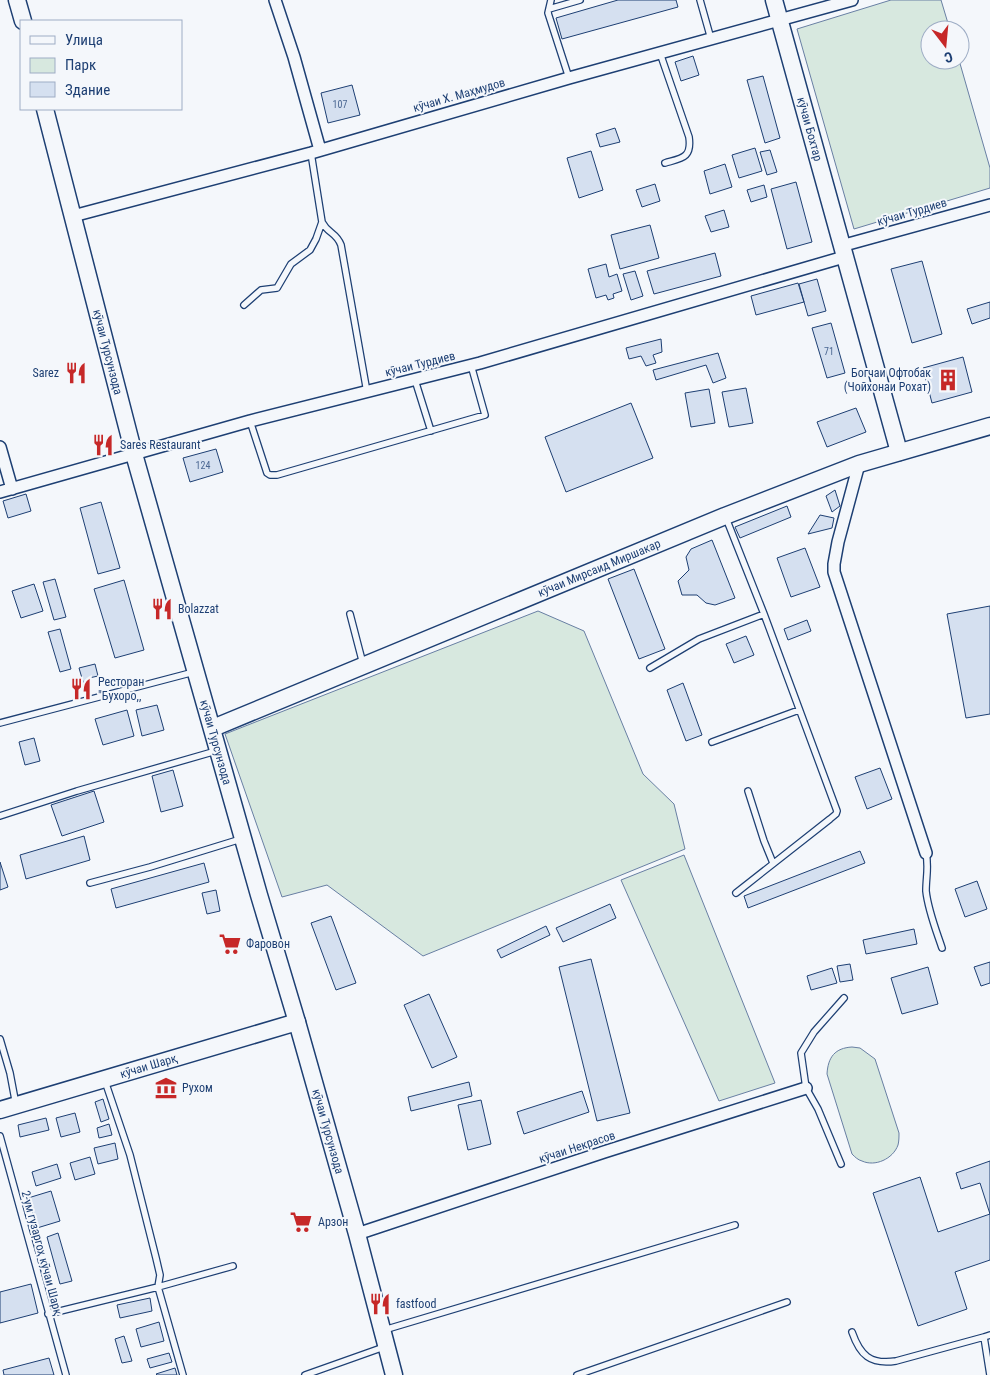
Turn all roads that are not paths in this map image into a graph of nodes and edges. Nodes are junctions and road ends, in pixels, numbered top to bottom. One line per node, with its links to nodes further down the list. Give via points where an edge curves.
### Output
1 (17, 0): 9 (main road)
2 (275, 0): 15 (street, via 294,57)
3 (551, 0): 8 (lane)
4 (580, 0): 8 (lane)
5 (700, 0): 11 (lane)
6 (774, 0): 10 (main road, кӯчаи Бохтар)
7 (852, 0): 10 (street, кӯчаи Х. Маҳмудов)
8 (549, 9): 13 (lane)
9 (23, 20)
10 (780, 20): 11 (street, кӯчаи Х. Маҳмудов); 20 (main road, кӯчаи Бохтар)
11 (711, 39): 12 (street, кӯчаи Х. Маҳмудов)
12 (660, 52): 13 (street, кӯчаи Х. Маҳмудов); 16 (lane, via 690,144 688,153 683,157)
13 (569, 78): 15 (street, кӯчаи Х. Маҳмудов)
14 (46, 110): 18 (main road, кӯчаи Турсунзода)
15 (315, 151): 18 (street, кӯчаи Х. Маҳмудов); 19 (lane)
16 (665, 162)
17 (990, 205): 20 (street, кӯчаи Турдиев)
18 (74, 216): 30 (main road, кӯчаи Турсунзода)
19 (322, 222): 21 (lane, via 310,250 291,264 277,288 262,290); 24 (lane, via 338,237 341,245)
20 (843, 252): 22 (street, кӯчаи Турдиев); 29 (main road, кӯчаи Бохтар)
21 (244, 305)
22 (471, 365): 23 (street, кӯчаи Турдиев); 27 (lane, via 485,415)
23 (415, 380): 24 (street, кӯчаи Турдиев); 27 (lane)
24 (367, 392): 25 (street, кӯчаи Турдиев)
25 (250, 421): 27 (lane, via 265,469 270,475); 30 (street, кӯчаи Турдиев)
26 (990, 426): 29 (main road, кӯчаи Мирсаид Миршакар)
27 (430, 431)
28 (0, 447): 32 (street)
29 (899, 452): 31 (main road, кӯчаи Мирсаид Миршакар)
30 (134, 454): 32 (street, кӯчаи Турдиев); 39 (main road, кӯчаи Турсунзода)
31 (859, 464): 34 (main road, кӯчаи Мирсаид Миршакар); 48 (street, via 838,542 834,572)
32 (12, 489): 33 (street, кӯчаи Турдиев)
33 (0, 492)
34 (725, 516): 36 (lane); 37 (main road, кӯчаи Мирсаид Миршакар)
35 (350, 614): 37 (lane)
36 (764, 614): 38 (lane, via 700,639); 40 (lane)
37 (364, 666): 42 (main road, кӯчаи Мирсаид Миршакар)
38 (650, 668)
39 (197, 672): 41 (lane); 42 (main road, кӯчаи Турсунзода)
40 (799, 710): 43 (lane); 49 (lane, via 837,811)
41 (0, 723)
42 (213, 728): 44 (main road, кӯчаи Турсунзода)
43 (712, 742)
44 (219, 750): 46 (lane); 47 (main road, кӯчаи Турсунзода)
45 (748, 791): 49 (lane)
46 (0, 816)
47 (244, 839): 50 (lane); 54 (main road, кӯчаи Турсунзода)
48 (926, 853): 52 (lane, via 926,891)
49 (774, 863): 51 (lane)
50 (90, 883)
51 (736, 893)
52 (942, 948)
53 (844, 998): 57 (lane, via 814,1032 801,1054)
54 (297, 1022): 56 (main road, кӯчаи Шарқ); 63 (main road, кӯчаи Турсунзода)
55 (0, 1039): 58 (lane)
56 (105, 1079): 58 (main road, кӯчаи Шарқ); 65 (lane, via 130,1155 160,1275)
57 (806, 1088): 61 (lane); 63 (street, кӯчаи Некрасов)
58 (16, 1106): 59 (main road, кӯчаи Шарқ)
59 (0, 1110)
60 (0, 1136): 67 (lane, 2-ум гузаргоҳ кӯчаи Шарқ)
61 (841, 1164)
62 (734, 1225): 70 (lane)
63 (357, 1234): 70 (main road, кӯчаи Турсунзода)
64 (233, 1266): 65 (lane)
65 (158, 1287): 67 (lane); 72 (lane)
66 (786, 1302): 75 (lane)
67 (48, 1314): 71 (lane, 2-ум гузаргоҳ кӯчаи Шарқ)
68 (852, 1332): 69 (lane, via 860,1350 880,1362 896,1361)
69 (987, 1336): 76 (lane)
70 (384, 1339): 73 (lane); 74 (main road, кӯчаи Турсунзода)
71 (66, 1375)
72 (182, 1375)
73 (305, 1375)
74 (394, 1375)
75 (578, 1375)
76 (990, 1375)

